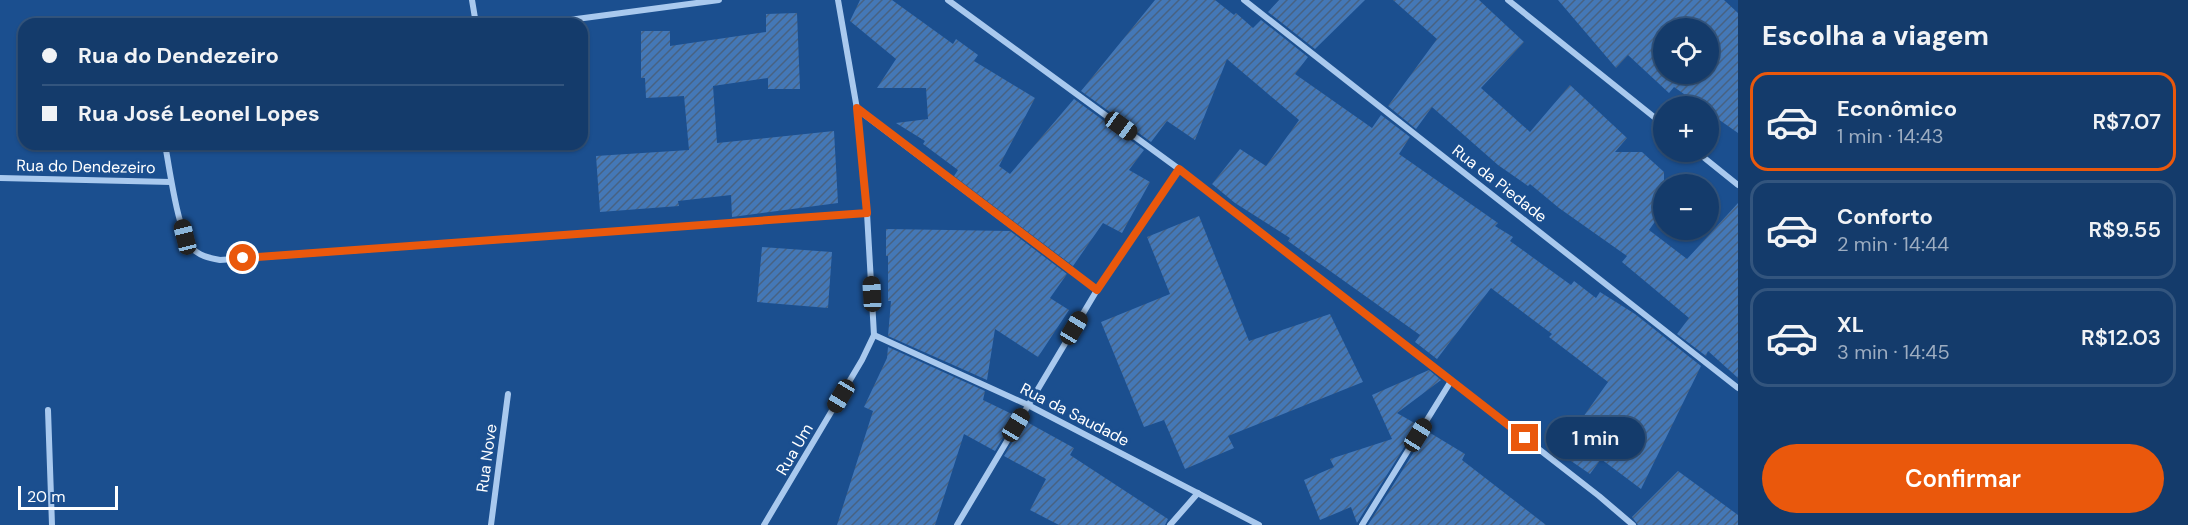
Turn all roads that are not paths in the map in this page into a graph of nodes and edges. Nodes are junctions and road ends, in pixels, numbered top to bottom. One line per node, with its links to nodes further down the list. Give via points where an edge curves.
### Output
1 (472, 0): 7 (street)
2 (719, 0): 8 (street)
3 (838, 0): 9 (street, Rua Um)
4 (948, 0): 13 (street)
5 (1244, 0): 21 (street, Rua da Piedade)
6 (1508, 0): 10 (street)
7 (475, 18)
8 (584, 18)
9 (857, 108): 17 (street, Rua Um); 18 (street)
10 (1653, 116)
11 (166, 150): 15 (street)
12 (1710, 162): 16 (street)
13 (1179, 169): 18 (street); 20 (street)
14 (0, 178): 15 (street, Rua do Dendezeiro)
15 (171, 182): 17 (street, via 191,247 220,260)
16 (1738, 184)
17 (867, 213): 19 (street, Rua Um)
18 (1097, 290): 23 (street)
19 (874, 335): 23 (street, Rua da Saudade); 28 (street, Rua Um)
20 (1451, 381): 32 (street); 33 (street)
21 (1738, 388)
22 (508, 394): 27 (street, Rua Nove)
23 (1028, 405): 25 (street, Rua da Saudade); 29 (street)
24 (48, 411): 26 (street)
25 (1198, 493): 30 (street); 31 (street, Rua da Saudade)
26 (52, 525)
27 (491, 525)
28 (764, 525)
29 (957, 525)
30 (1170, 525)
31 (1259, 525)
32 (1362, 525)
33 (1633, 525)

